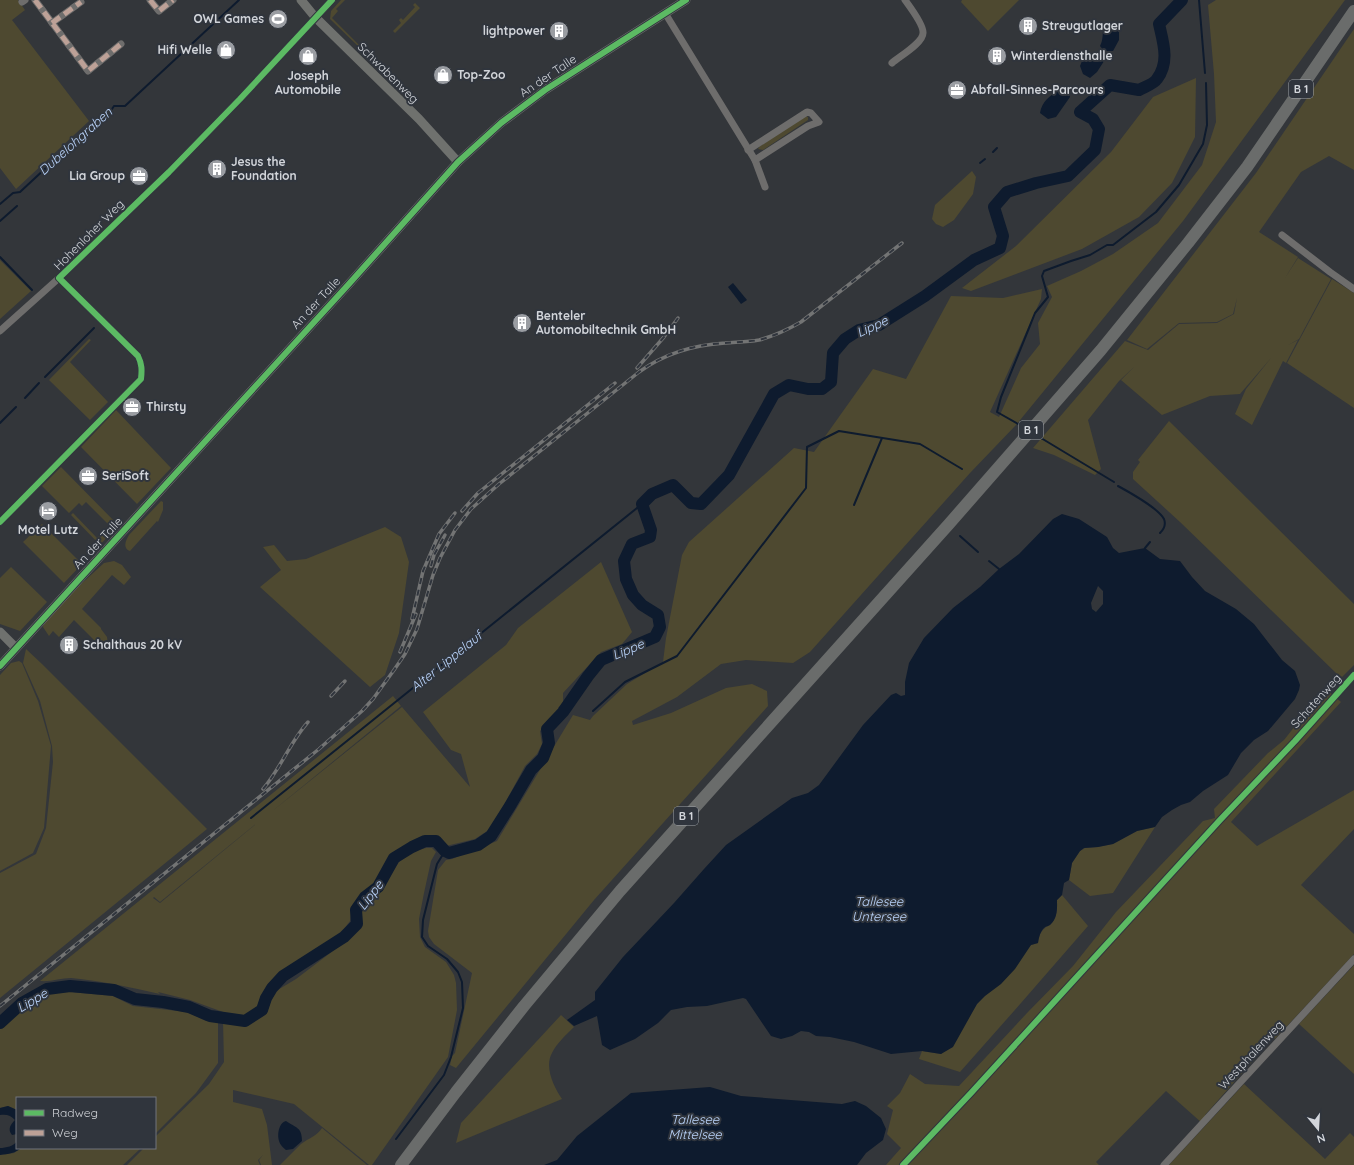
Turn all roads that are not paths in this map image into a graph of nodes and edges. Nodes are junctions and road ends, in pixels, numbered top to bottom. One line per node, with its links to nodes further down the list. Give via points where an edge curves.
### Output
1 (35, 0): 12 (street)
2 (150, 0): 3 (street, via 159,12)
3 (173, 0)
4 (301, 0): 11 (street, Schwabenweg)
5 (332, 0): 11 (street, Hohenloher Weg)
6 (686, 0): 10 (street, An der Talle)
7 (905, 0): 14 (street, via 921,25 923,33 920,41)
8 (81, 2): 12 (street)
9 (1354, 11): 30 (highway, B 1, via 1247,166 1101,350 949,524 620,891 524,1006)
10 (665, 13): 15 (street); 17 (street, An der Talle, via 545,90 501,123)
11 (316, 17): 17 (street, Schwabenweg, via 419,119); 20 (street, Hohenloher Weg, via 235,104)
12 (52, 23): 13 (street, via 88,71)
13 (121, 44)
14 (892, 63)
15 (748, 150): 16 (street); 16 (street, via 807,112 817,119)
16 (755, 160): 18 (street)
17 (458, 162): 25 (street, An der Talle)
18 (765, 186)
19 (1282, 235): 21 (street)
20 (59, 278): 22 (street, Hohenloher Weg); 23 (street, Hohenloher Weg, via 138,356 142,371 140,379)
21 (1354, 289)
22 (0, 331)
23 (0, 522)
24 (0, 632): 25 (street)
25 (16, 648): 26 (street, An der Talle)
26 (0, 666)
27 (1354, 675): 28 (street, Schatenweg)
28 (1294, 742)
29 (1354, 959): 31 (street, Westphalenweg)
30 (401, 1165)
31 (1164, 1165)

